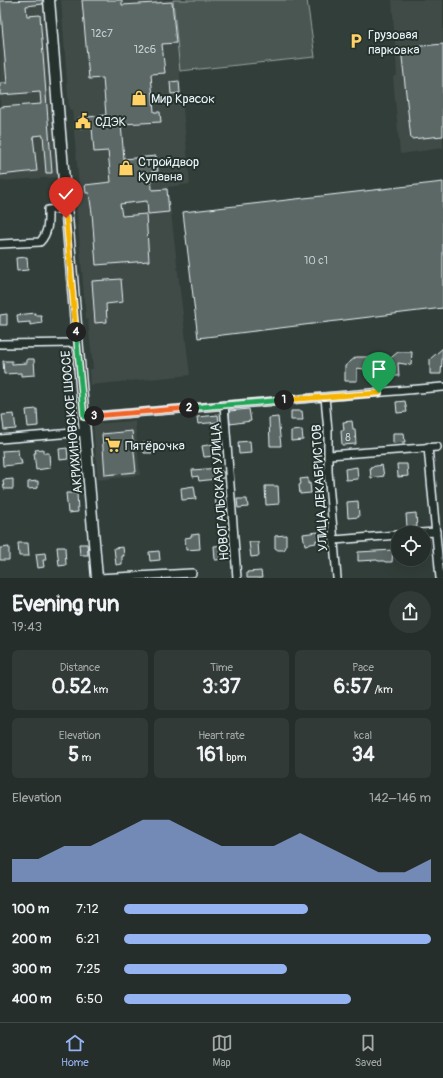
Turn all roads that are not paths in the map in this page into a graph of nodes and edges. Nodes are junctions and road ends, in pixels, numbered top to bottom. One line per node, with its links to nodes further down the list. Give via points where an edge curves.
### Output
1 (49, 0): 2 (main road, АКРИХИНОВСКОЕ ШОССЕ)
2 (66, 208): 3 (street, via 48,210 48,227 40,242); 4 (main road, АКРИХИНОВСКОЕ ШОССЕ)
3 (0, 244)
4 (77, 343): 5 (street); 9 (main road, АКРИХИНОВСКОЕ ШОССЕ)
5 (0, 344)
6 (443, 387): 7 (street)
7 (325, 397): 8 (street); 14 (street, УЛИЦА ДЕКАБРИСТОВ)
8 (224, 405): 9 (street); 22 (street, НОВОГАЛЬСКАЯ УЛИЦА)
9 (84, 417): 10 (main road, АКРИХИНОВСКОЕ ШОССЕ)
10 (85, 432): 11 (street); 21 (main road, АКРИХИНОВСКОЕ ШОССЕ)
11 (0, 439)
12 (437, 446): 13 (street)
13 (428, 447): 14 (street); 16 (street)
14 (329, 455): 18 (street, УЛИЦА ДЕКАБРИСТОВ)
15 (431, 532): 16 (street)
16 (436, 532): 24 (street)
17 (391, 536): 18 (street)
18 (334, 540): 23 (street, УЛИЦА ДЕКАБРИСТОВ)
19 (192, 572): 20 (street)
20 (138, 577): 21 (street)
21 (97, 578)
22 (237, 578)
23 (337, 578)
24 (440, 578)

